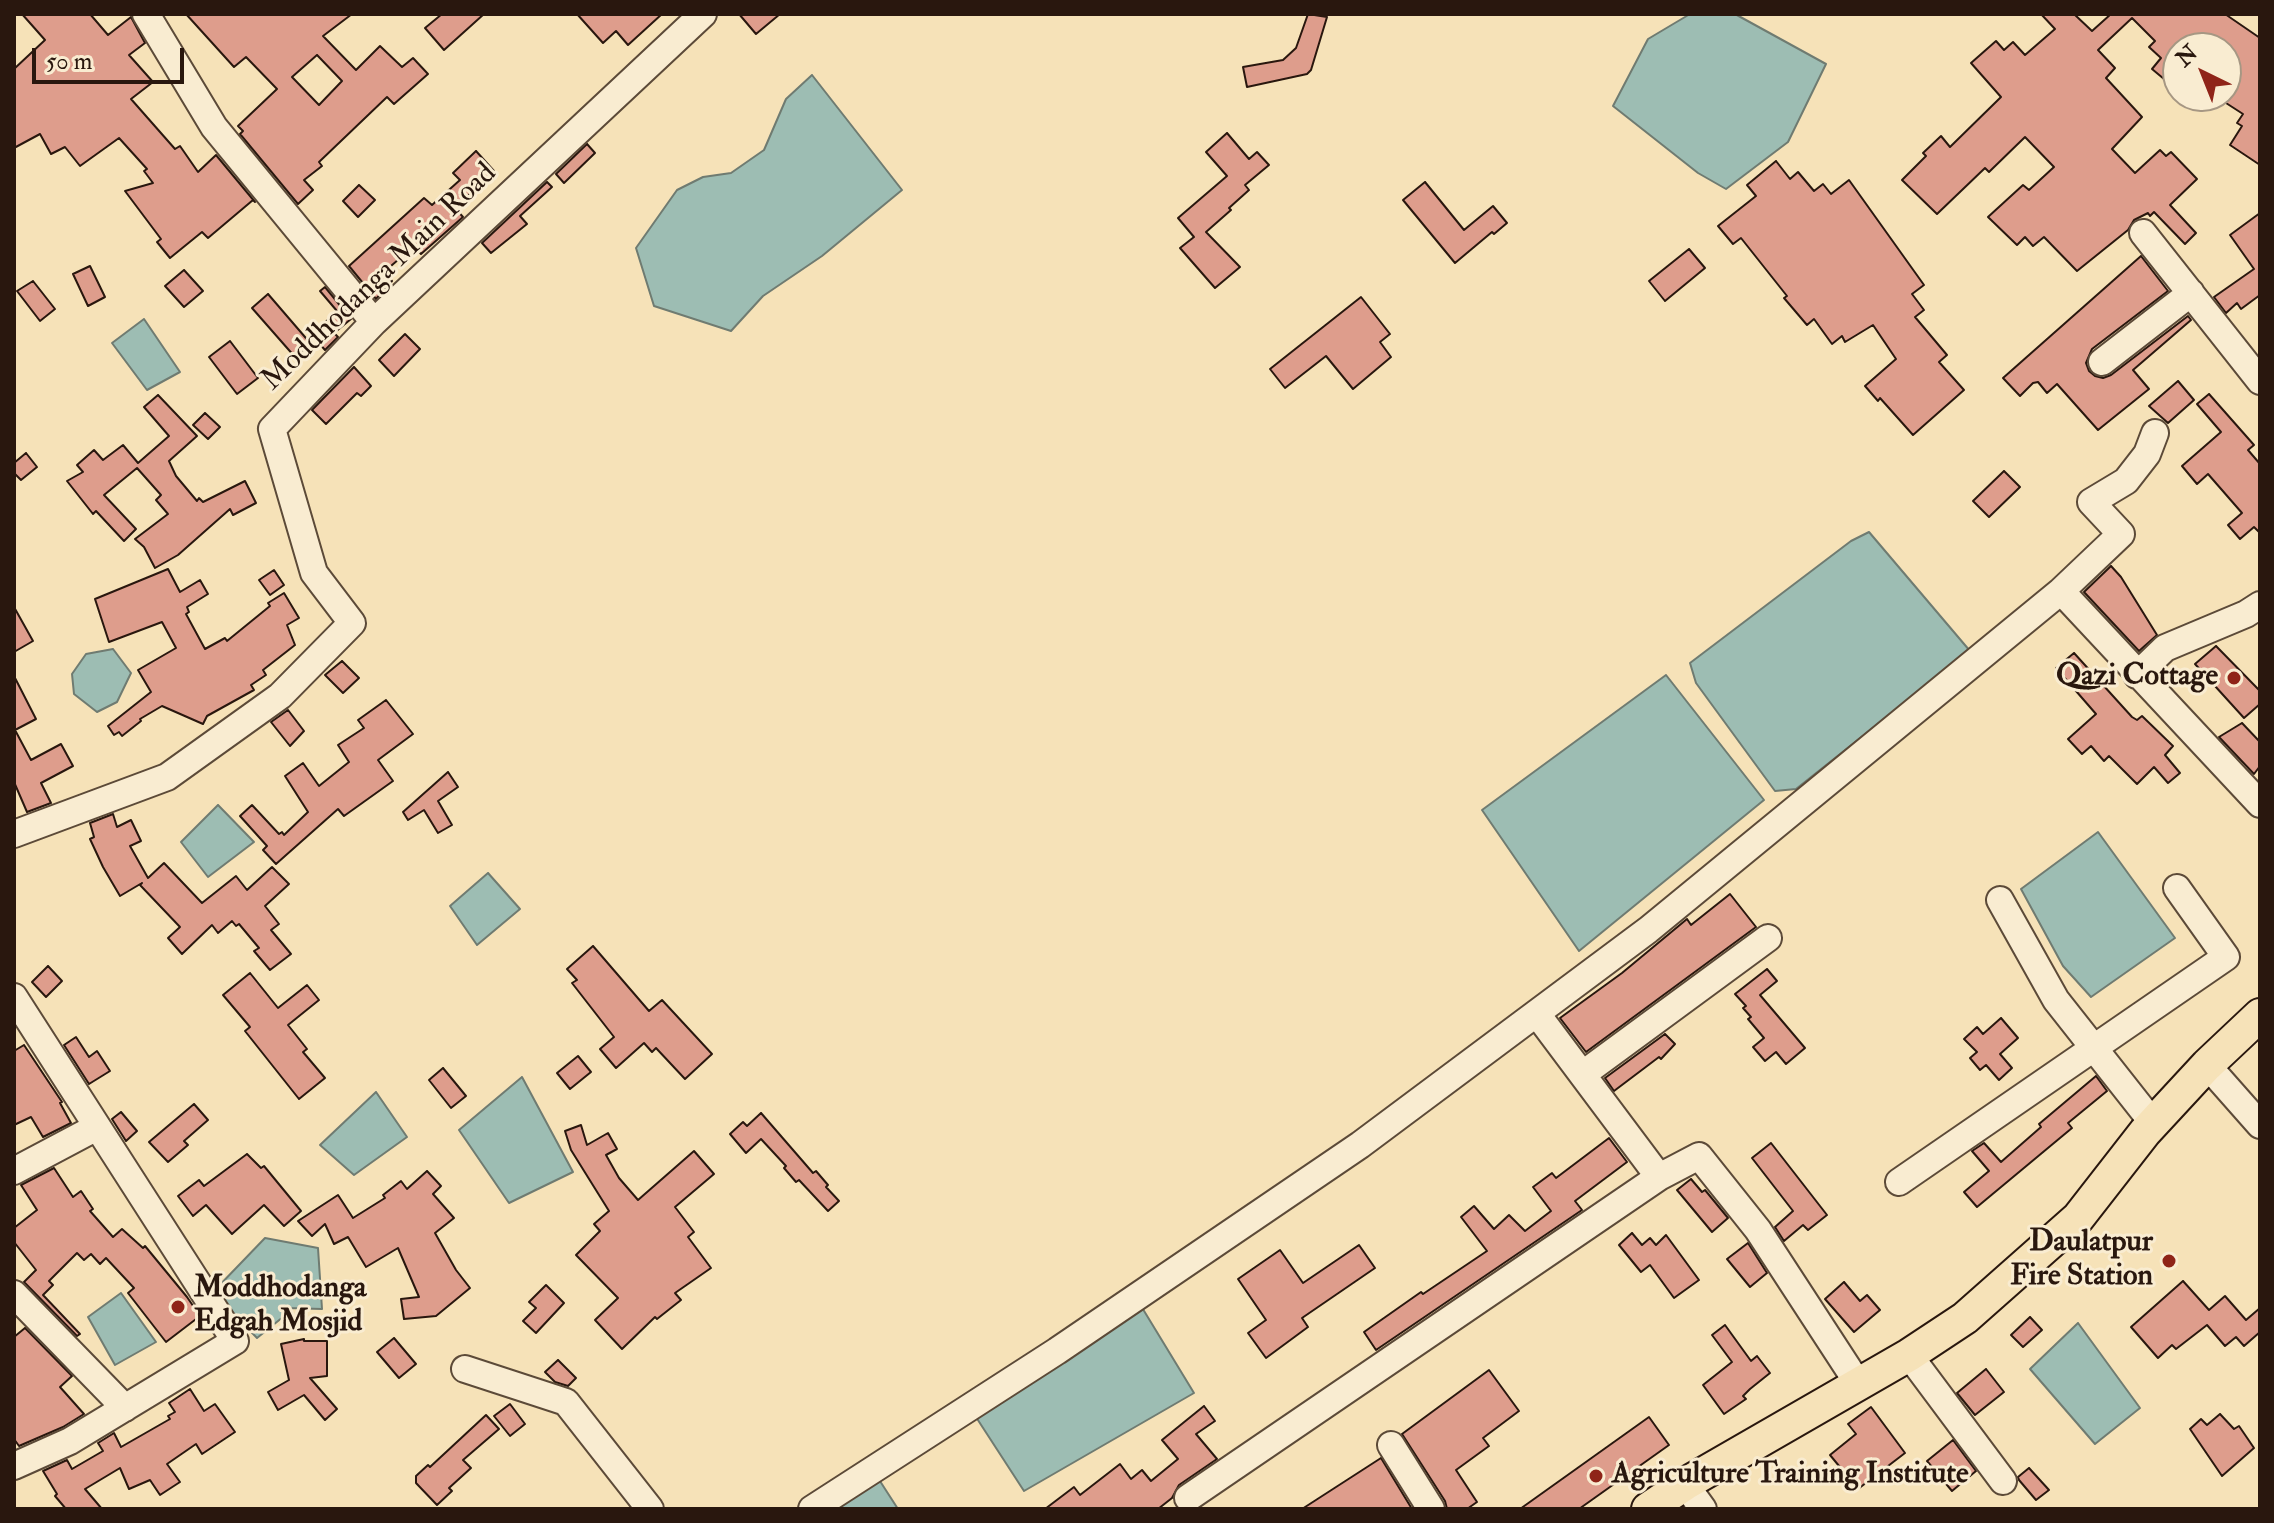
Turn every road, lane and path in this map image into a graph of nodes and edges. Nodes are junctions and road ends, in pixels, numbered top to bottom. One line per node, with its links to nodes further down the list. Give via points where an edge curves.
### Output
1 (146, 14): 5 (street, via 214,127)
2 (703, 14): 5 (street, Moddhodanga Main Road)
3 (2143, 233): 4 (street)
4 (2191, 293): 6 (street); 7 (street)
5 (374, 322): 13 (street, Moddhodanga Main Road, via 272,429 314,573 352,623 280,696 167,777)
6 (2102, 362)
7 (2260, 381)
8 (2155, 433): 9 (street, via 2147,454 2126,481 2091,502 2121,534)
9 (2061, 591): 11 (street); 18 (street, via 1648,930)
10 (2260, 605): 11 (street, via 2165,648)
11 (2137, 675): 12 (street)
12 (2260, 804)
13 (14, 834)
14 (2177, 888): 20 (street, via 2226,957)
15 (2000, 900): 20 (street, via 2056,1000)
16 (1768, 938): 22 (street)
17 (14, 997): 25 (street)
18 (1537, 1014): 22 (street); 40 (street, via 1360,1145)
19 (2260, 1015): 21 (main road)
20 (2094, 1048): 23 (street); 28 (street)
21 (2207, 1065): 23 (main road); 24 (street)
22 (1583, 1074): 27 (street)
23 (2153, 1123): 30 (main road, via 2078,1218 1965,1318)
24 (2260, 1125)
25 (97, 1127): 26 (street); 33 (street, via 235,1341)
26 (14, 1171)
27 (1659, 1177): 32 (street, via 1699,1156 1758,1230); 38 (street)
28 (1899, 1182)
29 (14, 1294): 33 (street)
30 (1909, 1355): 32 (main road); 36 (street)
31 (465, 1369): 39 (street, via 566,1402)
32 (1859, 1385): 37 (main road)
33 (125, 1408): 35 (street)
34 (1391, 1445): 41 (street)
35 (14, 1466)
36 (2003, 1481)
37 (1694, 1496): 42 (main road)
38 (1188, 1498)
39 (650, 1509)
40 (812, 1509)
41 (1431, 1509)
42 (1648, 1509)

